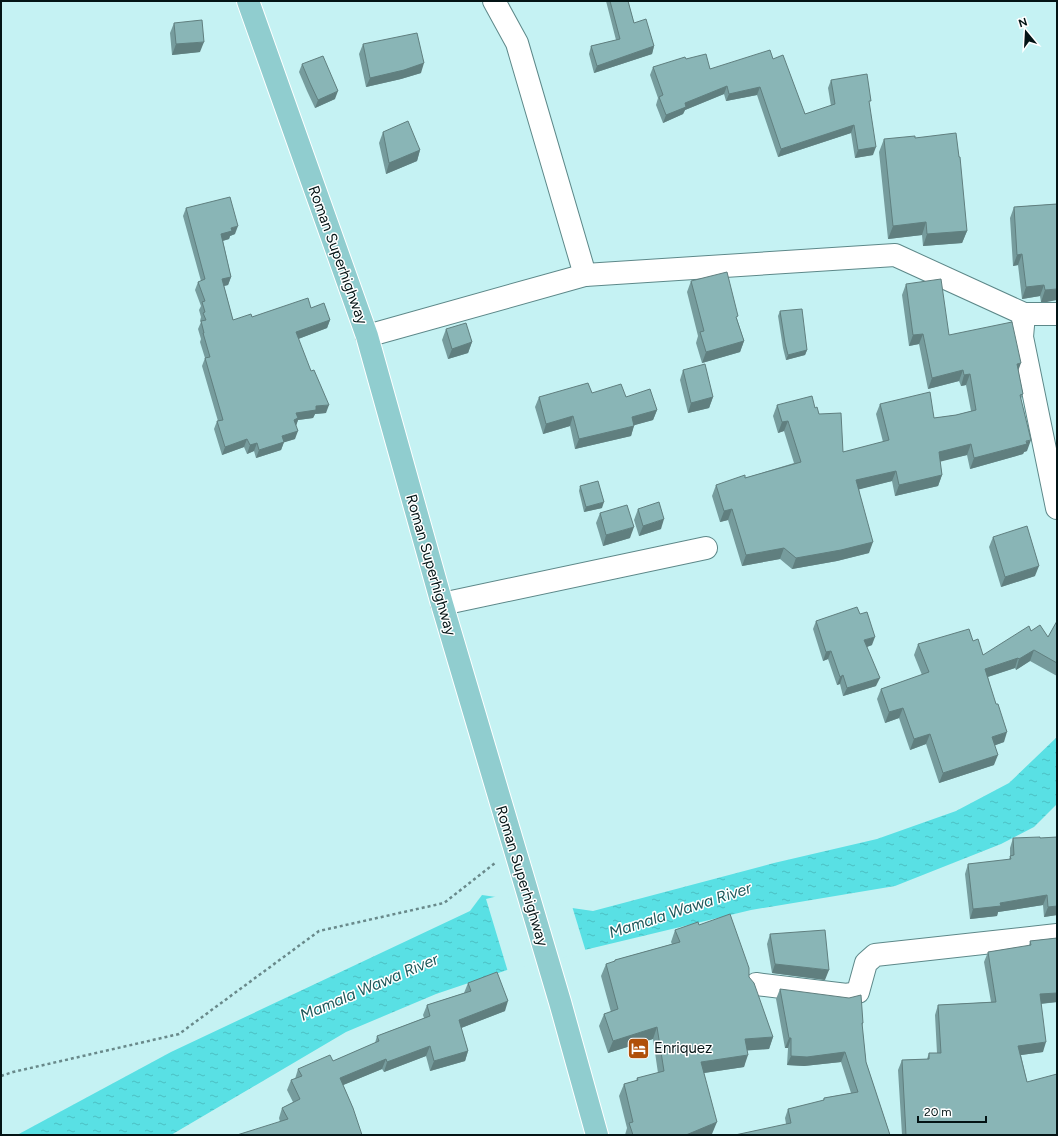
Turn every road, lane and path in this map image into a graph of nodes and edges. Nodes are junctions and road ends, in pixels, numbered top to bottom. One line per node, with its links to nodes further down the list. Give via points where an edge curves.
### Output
1 (248, 1): 6 (main road, Roman Superhighway)
2 (494, 1): 3 (street, via 517,43)
3 (585, 275): 4 (street, via 895,255); 6 (street)
4 (1024, 314): 5 (street); 7 (street, via 1022,337)
5 (1057, 314)
6 (367, 336): 9 (main road, Roman Superhighway)
7 (1057, 508)
8 (706, 548): 9 (street)
9 (442, 604): 10 (main road, Roman Superhighway)
10 (513, 849): 13 (path, via 444,903 319,931 179,1034); 14 (main road, Roman Superhighway)
11 (1057, 935): 12 (street, via 875,956 866,963 858,992 847,995)
12 (756, 984)
13 (1, 1076)
14 (597, 1135)

